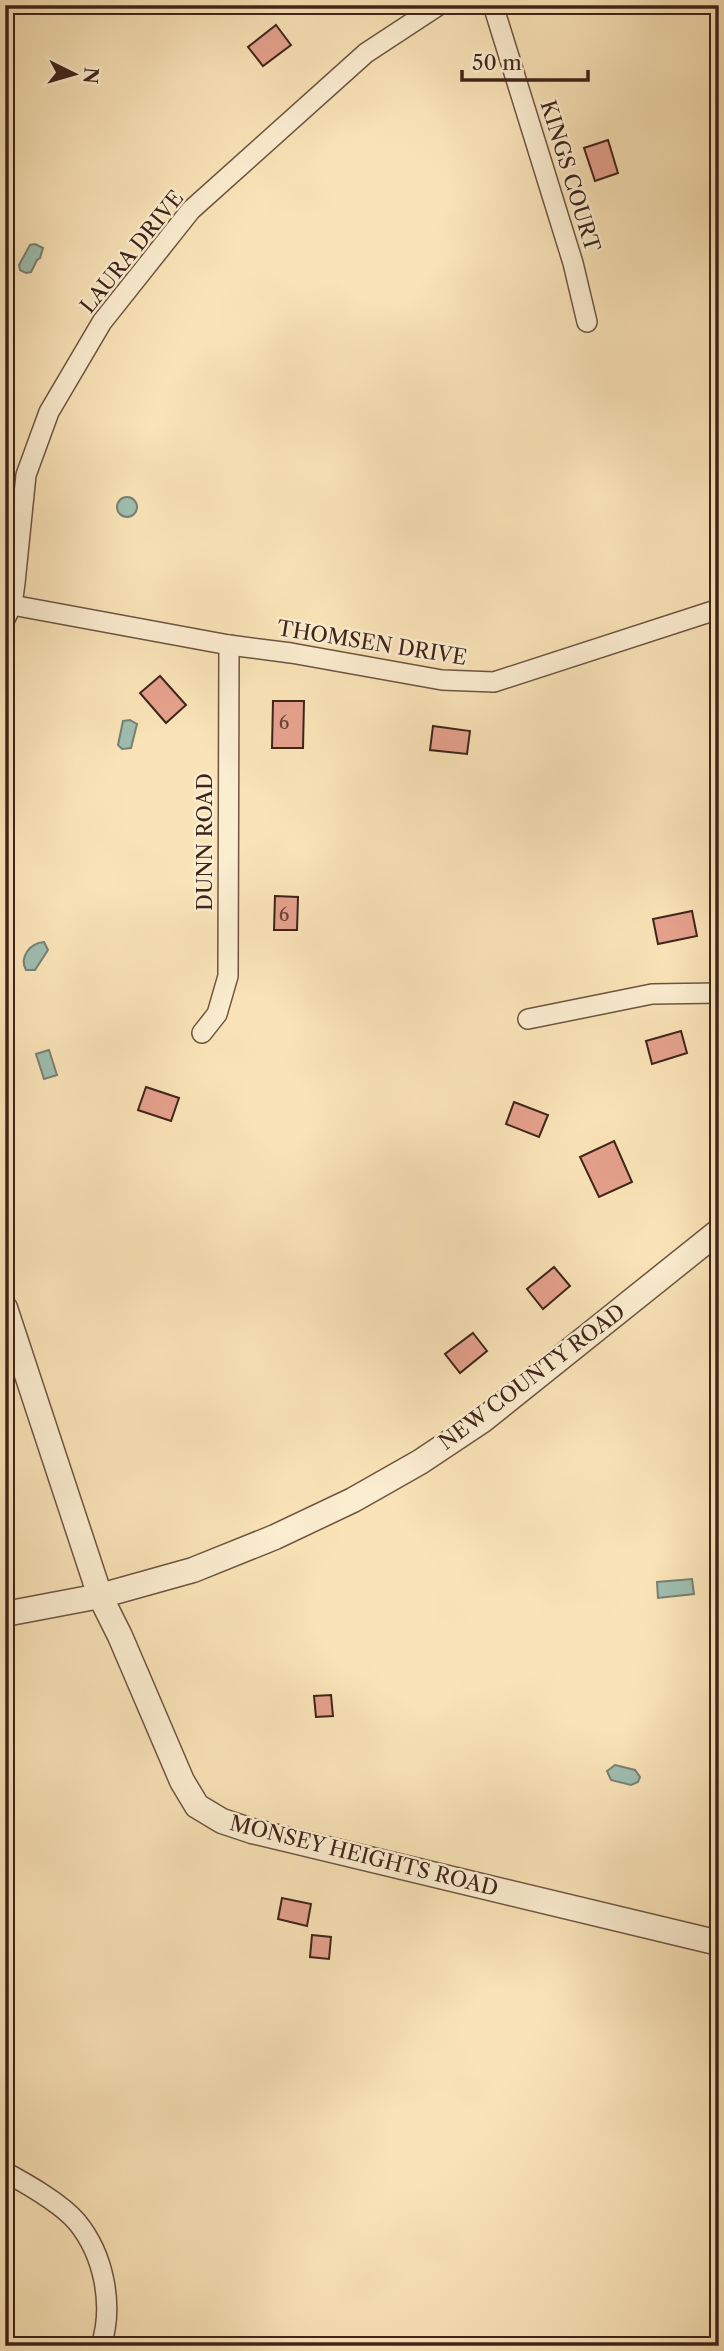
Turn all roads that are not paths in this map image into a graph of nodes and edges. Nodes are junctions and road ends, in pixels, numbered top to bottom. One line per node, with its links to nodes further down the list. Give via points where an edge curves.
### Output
1 (439, 5): 5 (street, LAURA DRIVE, via 366,53 191,210 102,322 49,412 26,475)
2 (493, 5): 3 (street, KINGS COURT)
3 (587, 322)
4 (719, 609): 6 (street, THOMSEN DRIVE, via 494,682 442,680)
5 (8, 612): 6 (street, THOMSEN DRIVE)
6 (229, 645): 9 (street, DUNN ROAD, via 228,976 217,1014)
7 (719, 993): 8 (street, via 652,993)
8 (528, 1019)
9 (202, 1033)
10 (719, 1231): 12 (street, NEW COUNTY ROAD, via 483,1420 419,1462 275,1537 193,1570)
11 (5, 1308): 12 (street, MONSEY HEIGHTS ROAD)
12 (100, 1596): 13 (street, NEW COUNTY ROAD); 14 (street, MONSEY HEIGHTS ROAD, via 182,1781 197,1806 222,1821)
13 (5, 1614)
14 (719, 1943)
15 (5, 2172): 16 (street, via 77,2221 97,2257 107,2294)
16 (101, 2346)

